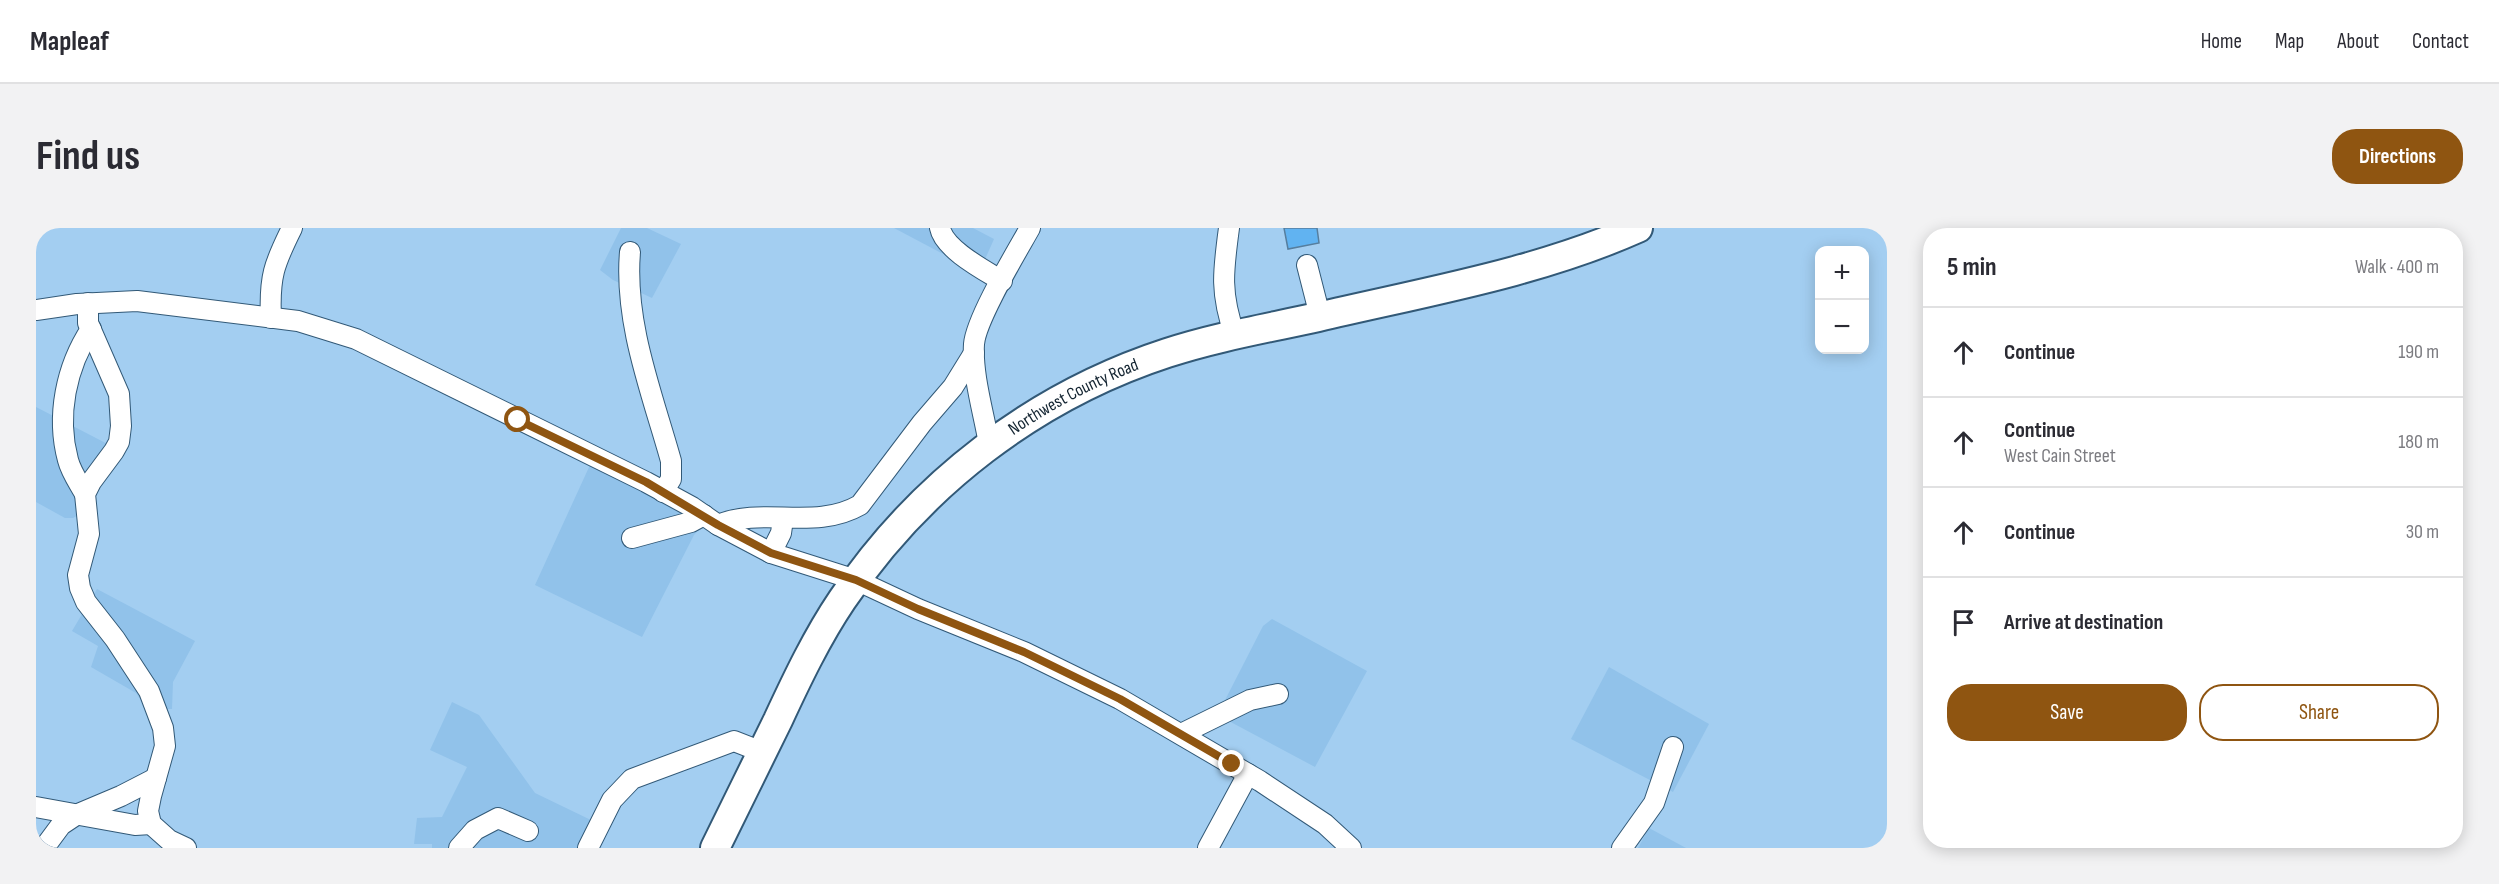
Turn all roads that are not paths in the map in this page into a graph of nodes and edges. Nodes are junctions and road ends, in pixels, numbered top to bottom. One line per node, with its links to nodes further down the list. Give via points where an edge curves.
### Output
1 (292, 228): 12 (street, via 275,262)
2 (940, 228): 8 (street, via 941,236 967,259)
3 (1030, 228): 8 (street)
4 (1228, 228): 14 (street, via 1223,282)
5 (1638, 228): 11 (highway, Northwest County Road, via 1605,243 1515,270)
6 (630, 252): 17 (street, via 628,275 636,336 671,461 670,479)
7 (1308, 265): 11 (street)
8 (1002, 281): 15 (street, via 979,325)
9 (88, 303): 10 (street); 12 (street, via 137,301); 13 (street)
10 (36, 310)
11 (1320, 316): 14 (highway, Northwest County Road)
12 (271, 318): 17 (street, via 298,321 356,339)
13 (91, 329): 18 (street, via 68,379 63,432 68,463); 18 (street, via 119,394 122,426 119,442)
14 (1235, 336): 16 (highway, Northwest County Road, via 1169,352 1102,379 1048,406)
15 (974, 353): 16 (street); 19 (street, via 953,387 860,505 847,513 809,520)
16 (989, 444): 23 (highway, Northwest County Road, via 924,501)
17 (663, 492): 20 (street)
18 (85, 494): 29 (street, via 89,534 78,575 80,588 148,691 163,728 165,747)
19 (783, 519): 20 (street); 22 (street)
20 (711, 520): 21 (street); 22 (street)
21 (632, 538)
22 (771, 553): 23 (street)
23 (856, 580): 25 (street, via 1024,652); 27 (highway, Northwest County Road, via 811,653)
24 (1278, 694): 25 (street, via 1250,700)
25 (1181, 734): 28 (street)
26 (1673, 747): 41 (street, via 1654,803)
27 (762, 752): 34 (street, via 734,741 632,779 612,800); 39 (highway, Northwest County Road)
28 (1248, 774): 35 (street, via 1325,824); 40 (street)
29 (156, 778): 31 (street); 32 (street, via 148,812)
30 (36, 807): 31 (street)
31 (76, 815): 32 (street); 36 (street, via 61,825)
32 (151, 824): 37 (street, via 169,840)
33 (528, 831): 38 (street, via 498,818 475,830)
34 (594, 843)
35 (1350, 847)
36 (44, 848)
37 (186, 848)
38 (459, 848)
39 (715, 848)
40 (1208, 848)
41 (1622, 848)

